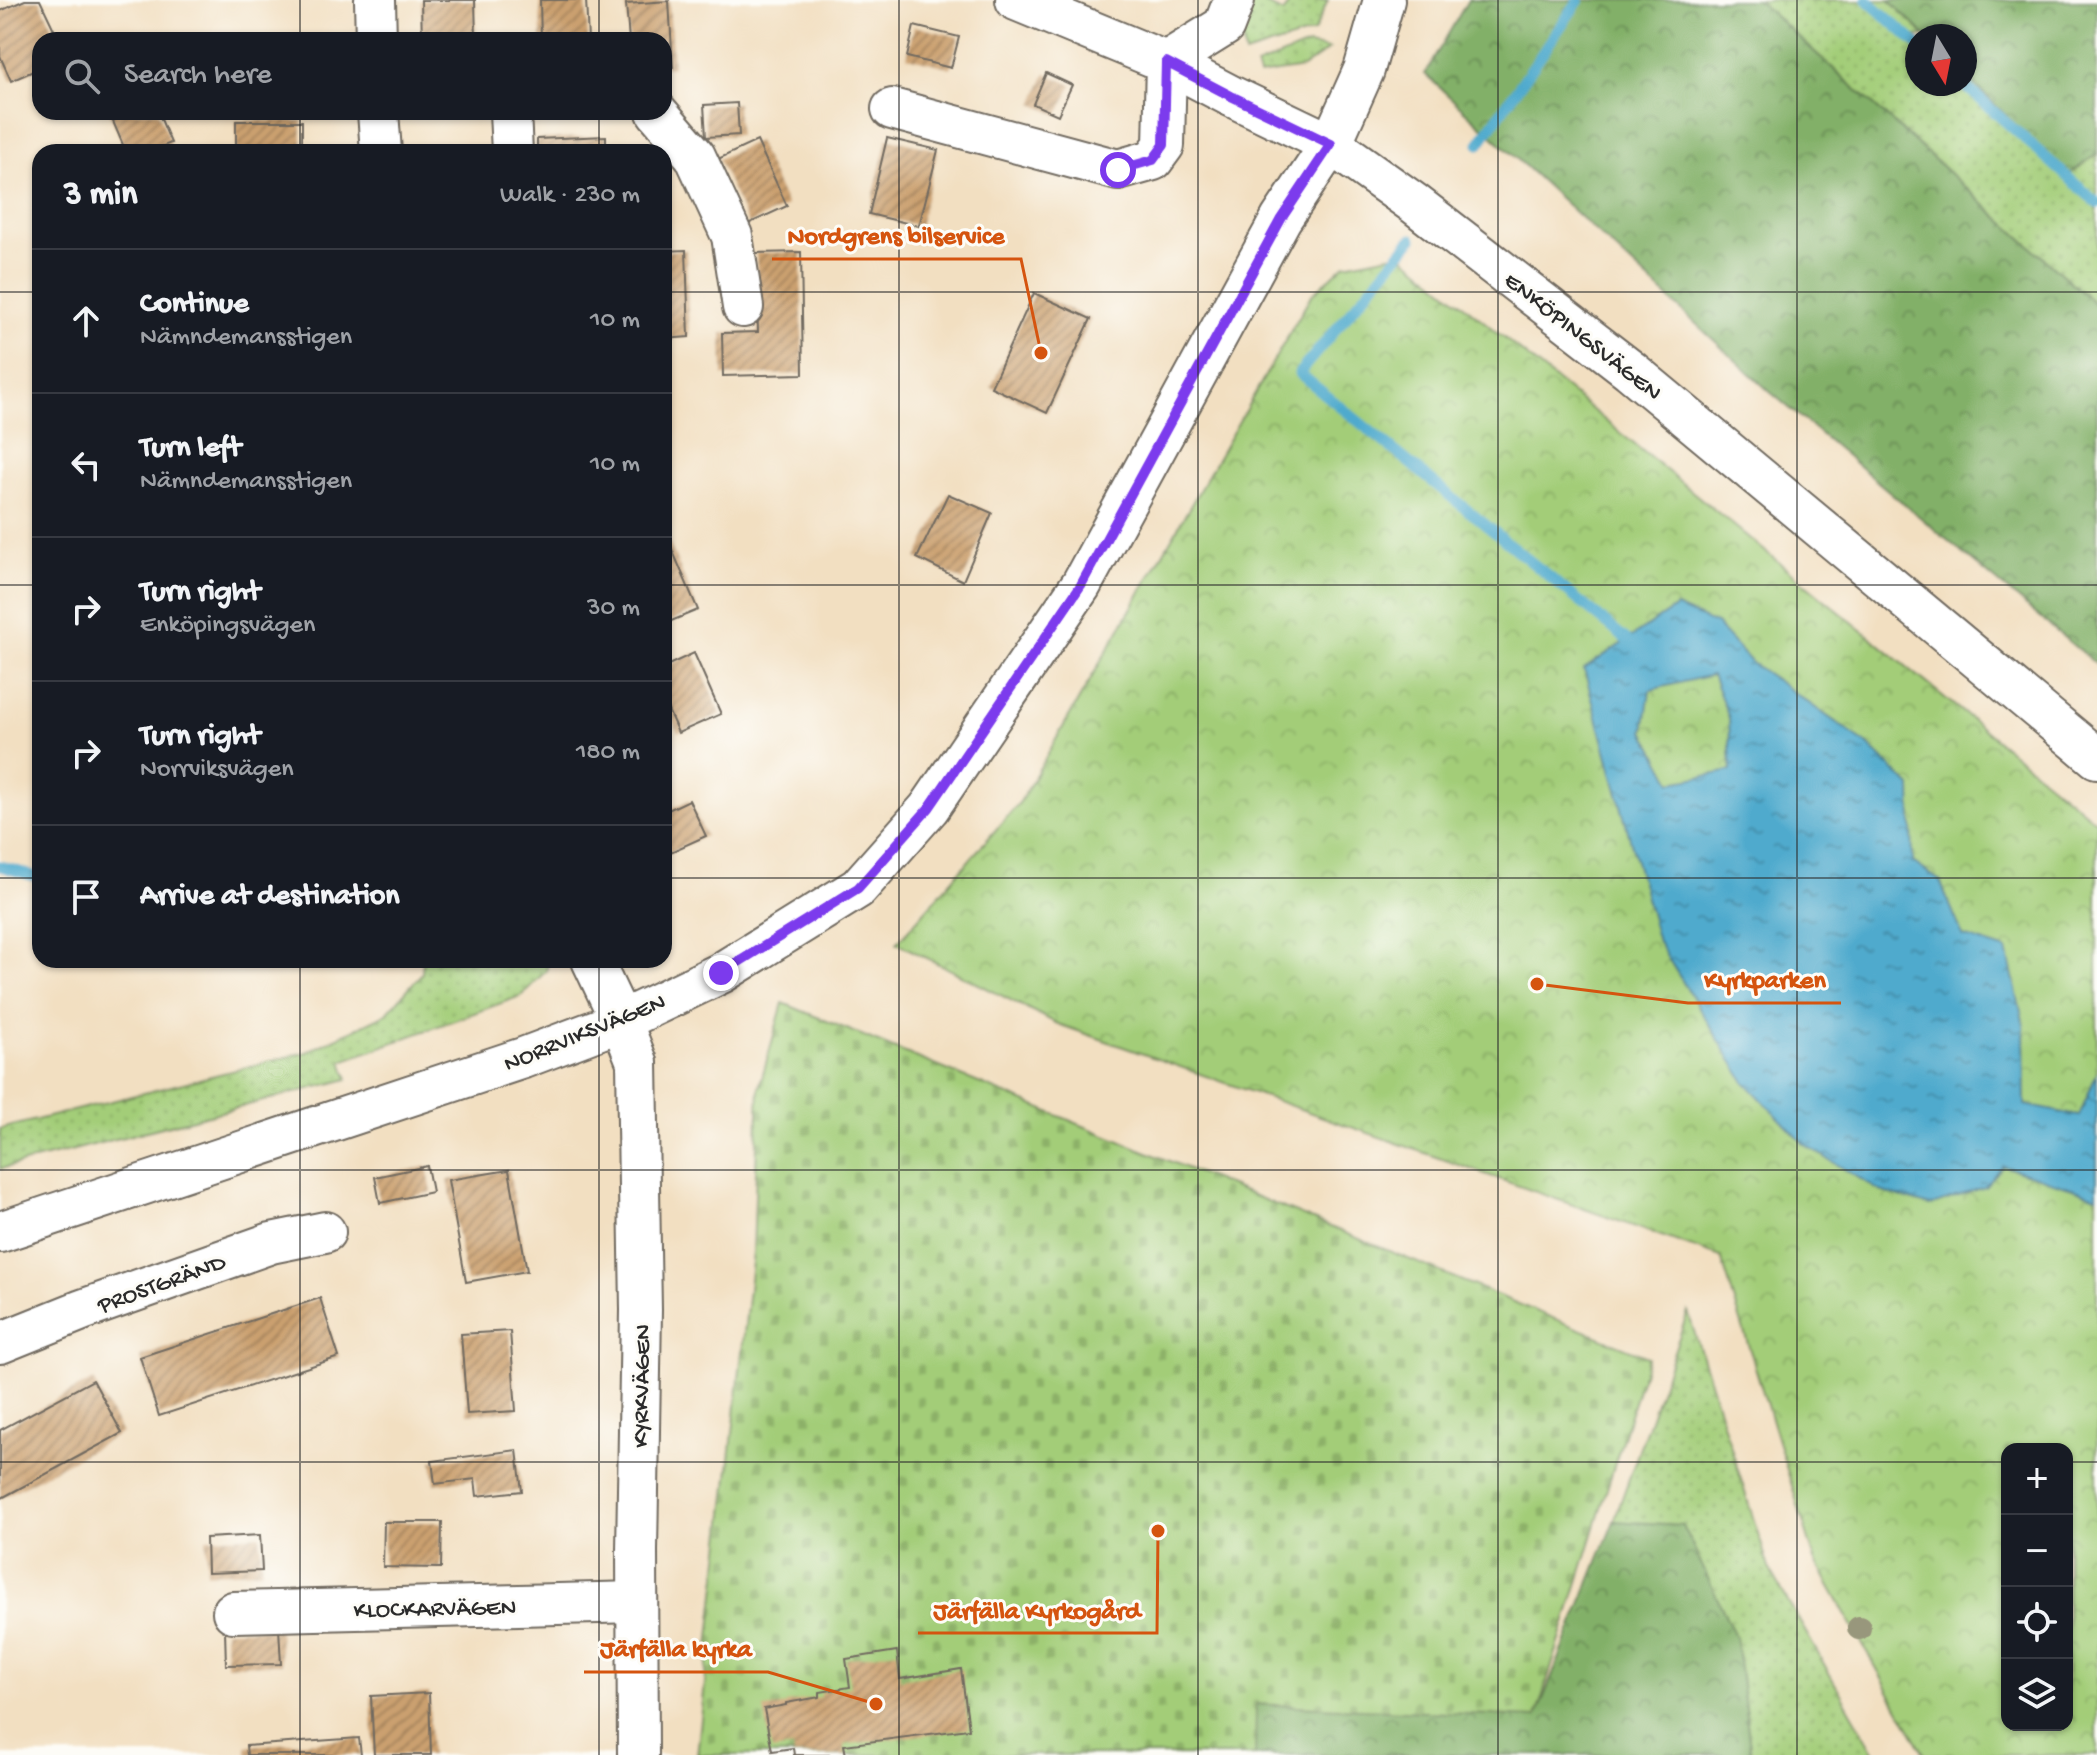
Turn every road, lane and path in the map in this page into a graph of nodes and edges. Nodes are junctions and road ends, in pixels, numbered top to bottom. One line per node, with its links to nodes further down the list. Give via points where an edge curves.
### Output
1 (375, 0): 5 (street)
2 (1016, 0): 6 (street, ENKÖPINGSVÄGEN)
3 (1234, 0): 6 (street, via 1224,26)
4 (1384, 0): 13 (street, NORRVIKSVÄGEN, via 1364,70)
5 (376, 32)
6 (1166, 62): 7 (street, via 1164,145 1153,160 1118,170); 13 (street, ENKÖPINGSVÄGEN)
7 (892, 109)
8 (379, 120): 11 (street)
9 (510, 120): 12 (street)
10 (664, 120): 14 (street, via 695,156 732,236)
11 (380, 144)
12 (512, 144)
13 (1331, 144): 15 (street, ENKÖPINGSVÄGEN, via 1630,370); 17 (street, NORRVIKSVÄGEN, via 1281,219 1081,585 929,808 858,888 721,973)
14 (743, 307)
15 (2097, 758)
16 (596, 968): 17 (street, KYRKVÄGEN)
17 (621, 1021): 18 (street, NORRVIKSVÄGEN); 21 (street, KYRKVÄGEN, via 637,1062)
18 (0, 1232)
19 (325, 1232): 20 (street, PROSTGRÄND, via 271,1243)
20 (0, 1343)
21 (637, 1602): 22 (street, KLOCKARVÄGEN); 23 (street, KYRKVÄGEN)
22 (233, 1612)
23 (638, 1755)

